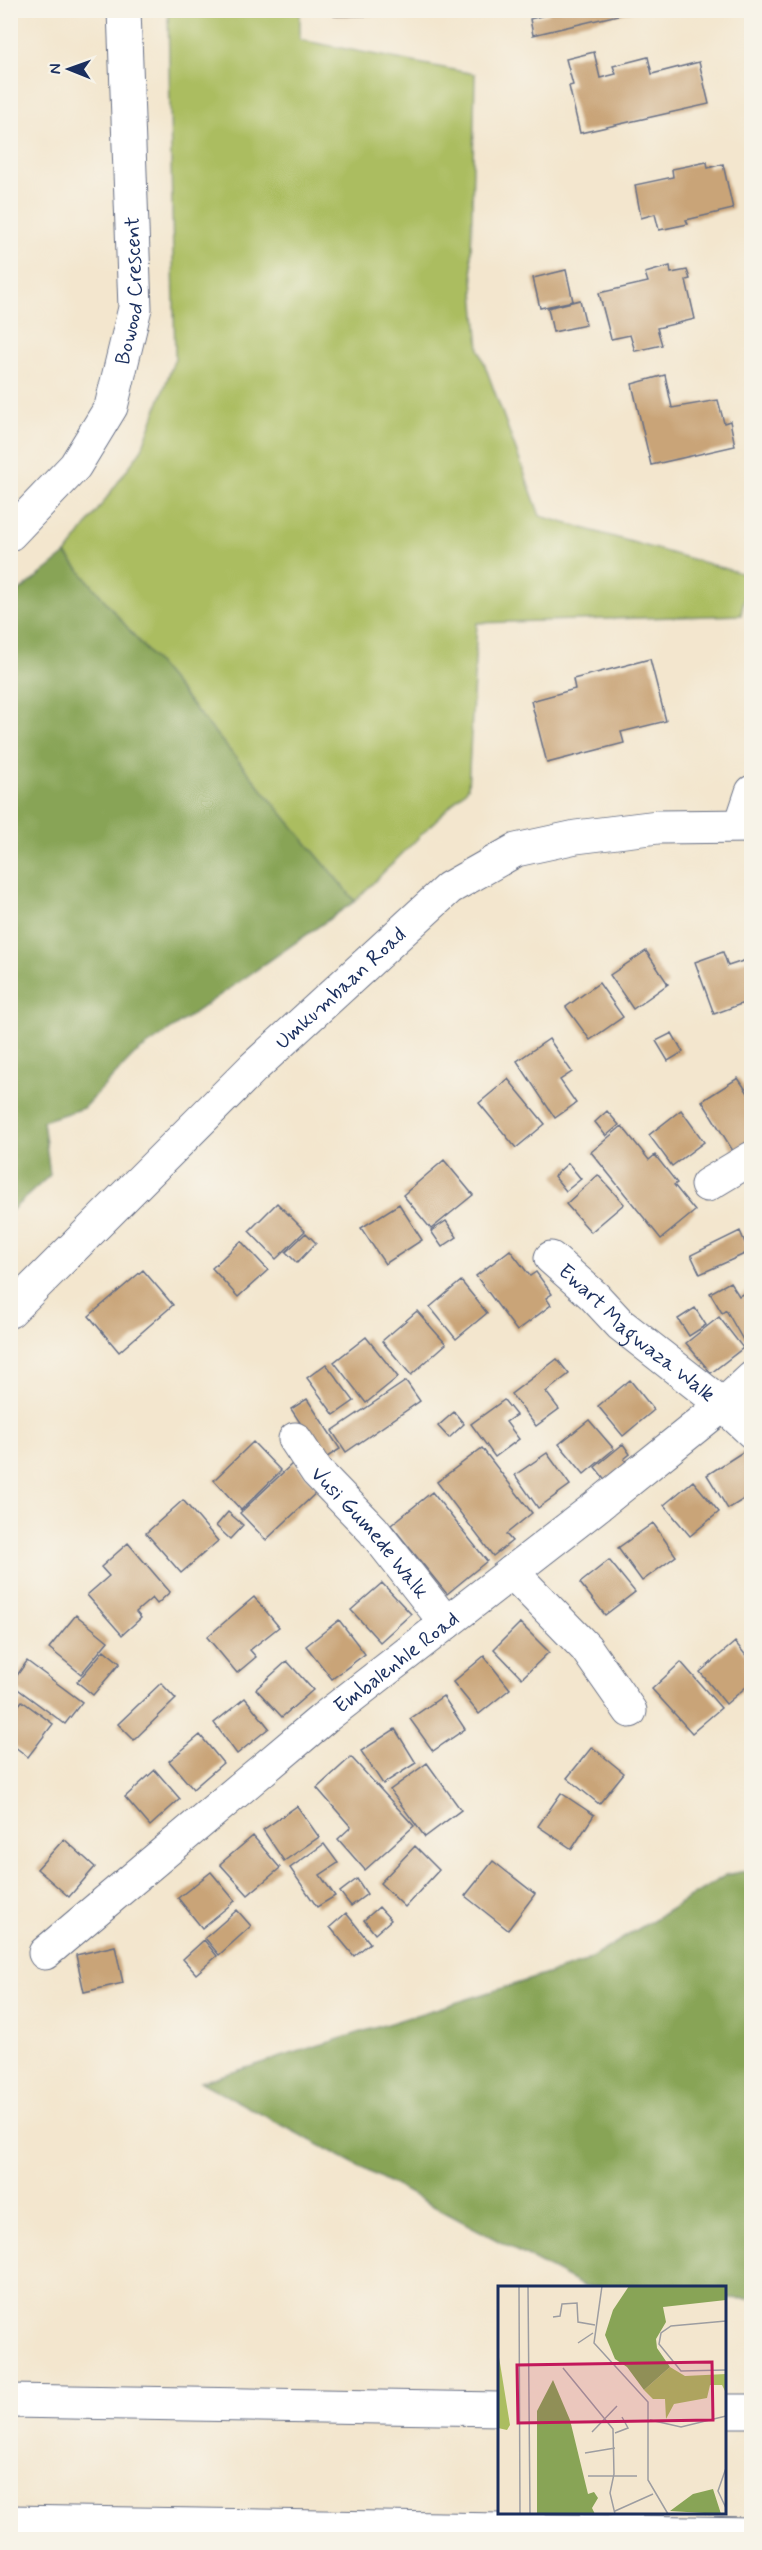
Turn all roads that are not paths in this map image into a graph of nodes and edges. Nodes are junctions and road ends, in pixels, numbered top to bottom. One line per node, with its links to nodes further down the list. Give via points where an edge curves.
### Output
1 (124, 10): 2 (main road, Bowood Crescent, via 135,308 111,407 75,466)
2 (10, 534)
3 (752, 792): 4 (main road)
4 (746, 826): 8 (main road, Umkumbaan Road, via 658,826 576,837 516,850 449,888 253,1068)
5 (752, 1158): 6 (main road)
6 (707, 1185)
7 (551, 1258): 10 (main road, Ewart Magwaza Walk, via 621,1325)
8 (10, 1311)
9 (752, 1378): 10 (main road, Embalenhle Road)
10 (723, 1405): 11 (main road, Ewart Magwaza Walk); 13 (main road, Embalenhle Road)
11 (752, 1432)
12 (295, 1439): 14 (main road, Vusi Gumede Walk, via 317,1472 373,1530)
13 (512, 1572): 14 (main road, Embalenhle Road); 15 (main road, via 585,1648)
14 (446, 1623): 16 (main road, Embalenhle Road, via 324,1718)
15 (630, 1711)
16 (45, 1953)
17 (10, 2401): 18 (main road)
18 (498, 2409)
19 (726, 2410): 20 (main road)
20 (752, 2411)
21 (10, 2522): 22 (main road)
22 (752, 2534)

